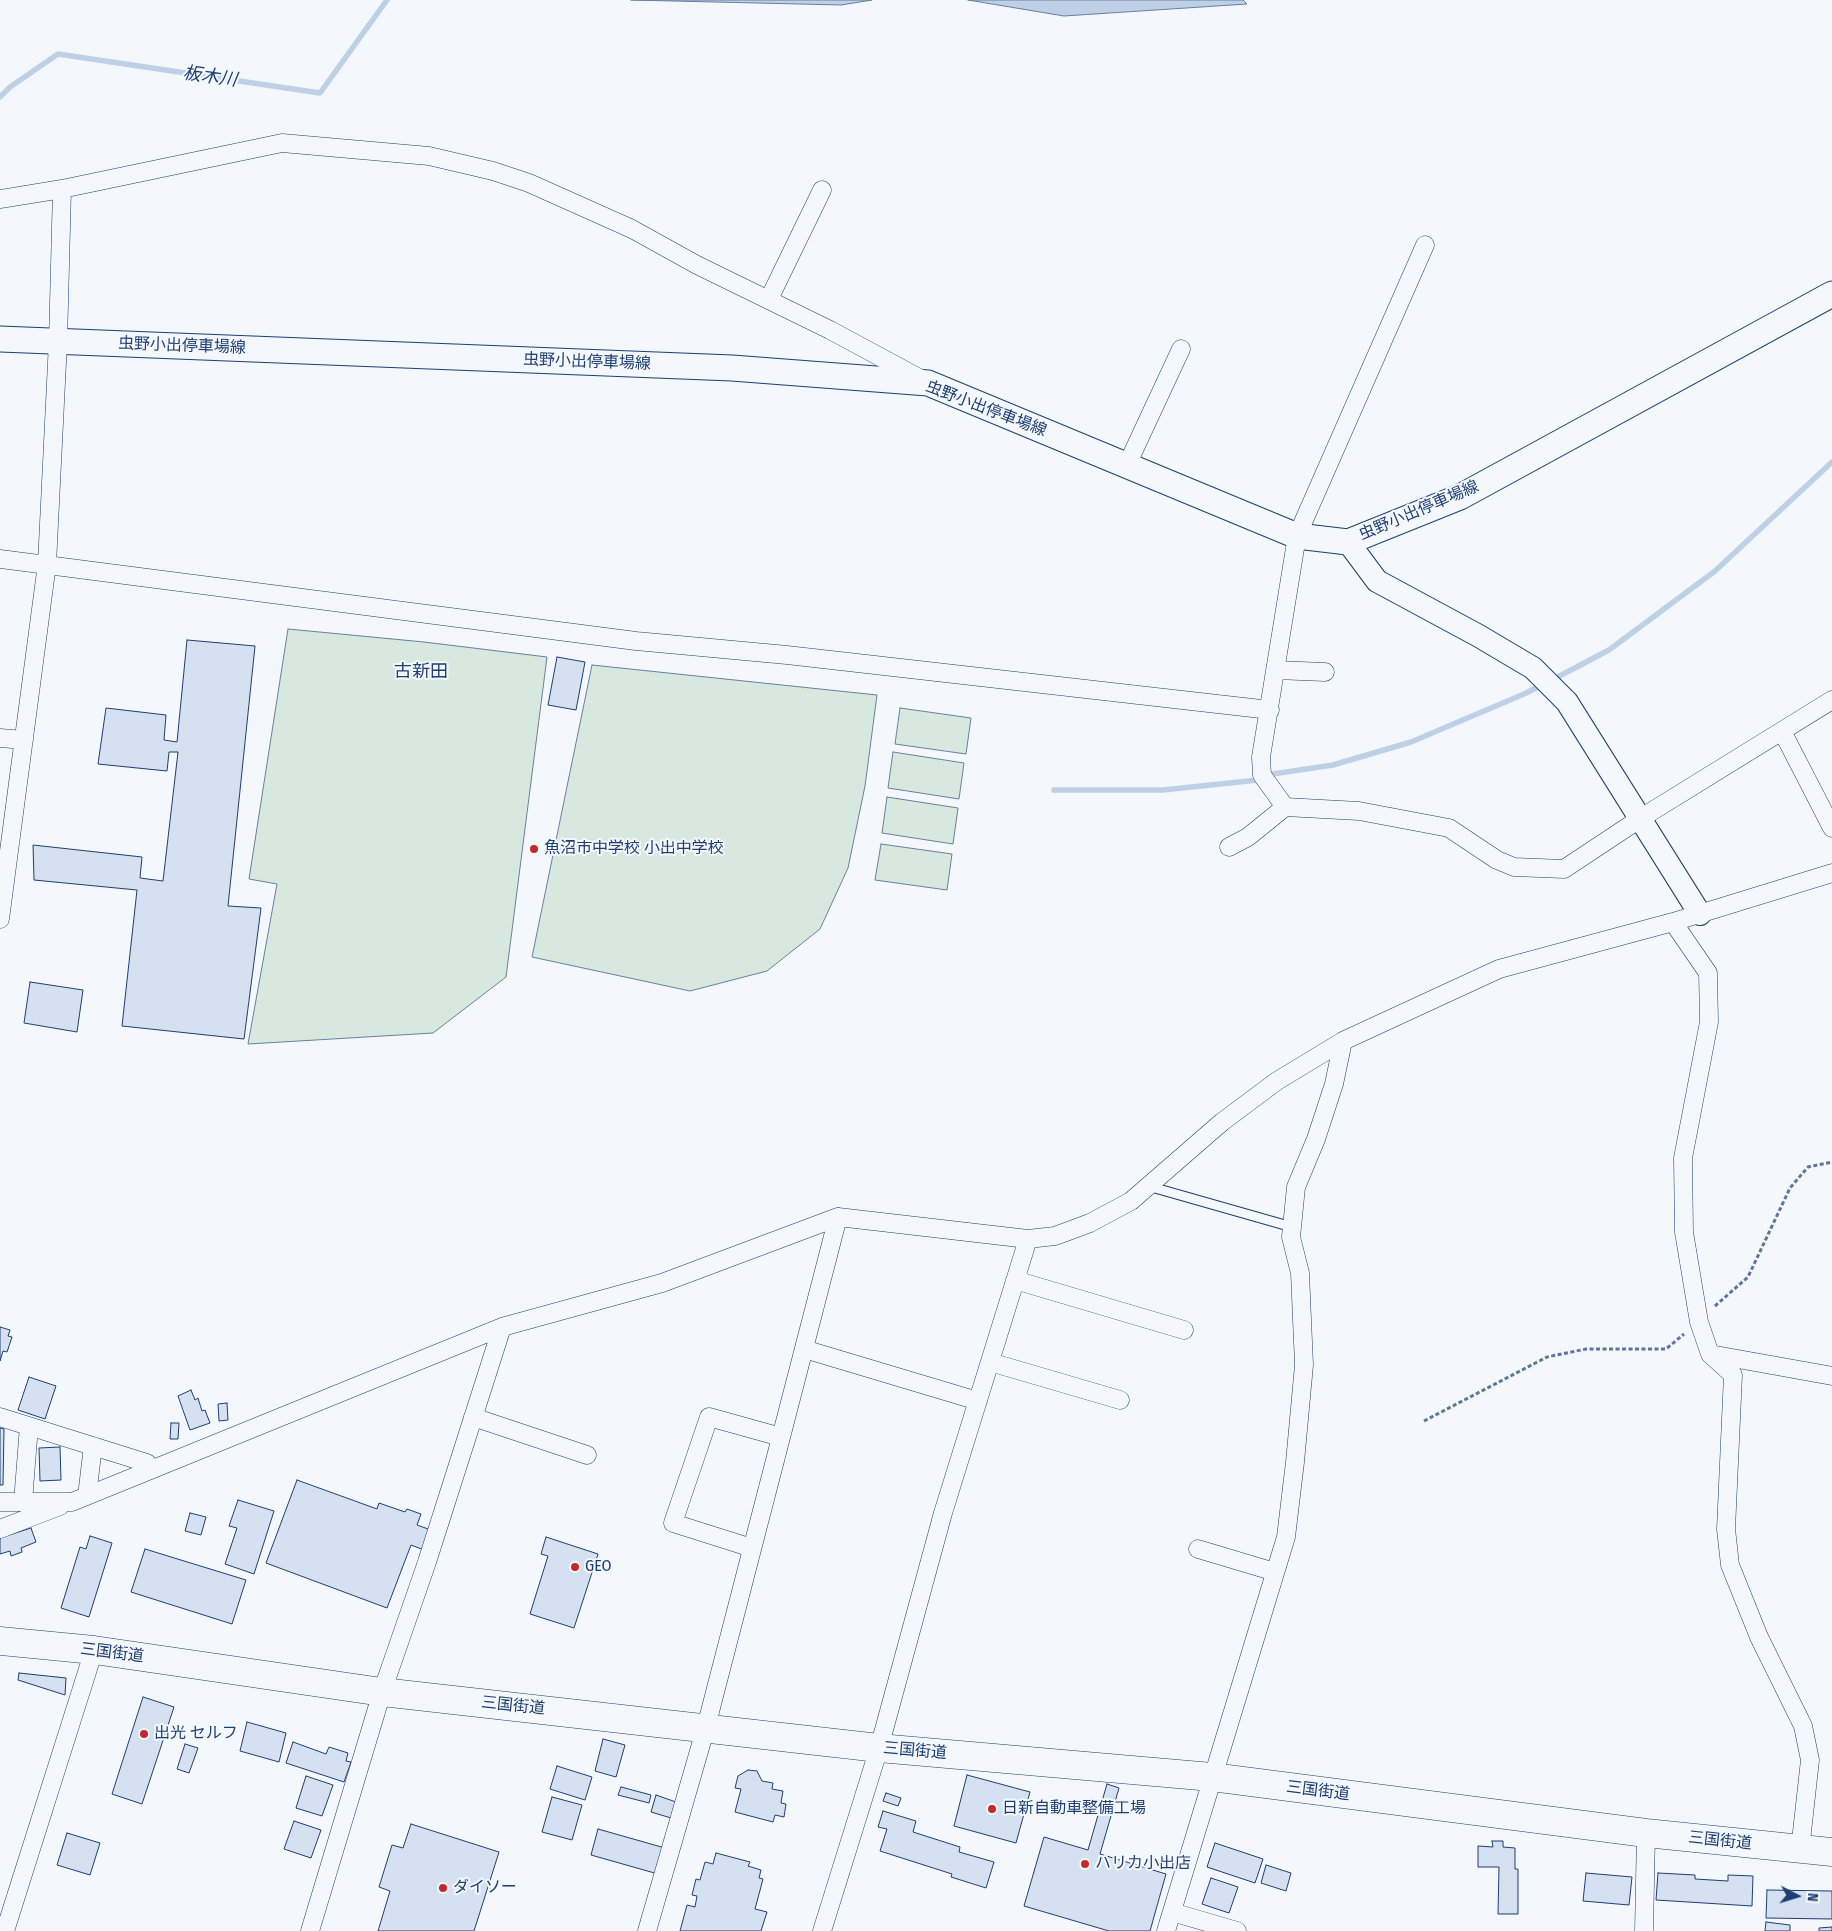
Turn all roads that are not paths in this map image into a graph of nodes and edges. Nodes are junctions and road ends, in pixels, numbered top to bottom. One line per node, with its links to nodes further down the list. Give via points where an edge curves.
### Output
1 (62, 189): 3 (street); 6 (street, via 282,143 429,156 529,183 632,229); 8 (street)
2 (822, 190): 6 (street)
3 (0, 199)
4 (1425, 246): 12 (street)
5 (1832, 294): 13 (main road, 虫野小出停車場線, via 1460,497)
6 (769, 299): 10 (street)
7 (0, 340): 8 (main road, 虫野小出停車場線)
8 (58, 342): 10 (main road, 虫野小出停車場線, via 732,368); 15 (street)
9 (1181, 349): 11 (street)
10 (928, 383): 11 (main road, 虫野小出停車場線)
11 (1127, 465): 12 (main road, 虫野小出停車場線)
12 (1297, 536): 13 (main road, 虫野小出停車場線); 16 (street)
13 (1348, 542): 24 (street, via 1377,581 1538,672 1567,702)
14 (0, 559): 15 (street)
15 (47, 564): 19 (street, via 636,641); 22 (street)
16 (1276, 670): 17 (street); 19 (street)
17 (1325, 672)
18 (1832, 700): 20 (street)
19 (1270, 710): 23 (street, via 1261,757 1266,781)
20 (1782, 731): 24 (street); 25 (street)
21 (0, 738): 22 (street)
22 (24, 740): 29 (street)
23 (1285, 806): 24 (street, via 1359,811 1449,828 1497,860 1514,867 1564,870); 26 (street, via 1248,837)
24 (1642, 818): 28 (street)
25 (1832, 828)
26 (1229, 847)
27 (1832, 874): 28 (street)
28 (1700, 914): 30 (street)
29 (0, 919)
30 (1673, 922): 31 (street, via 1500,969); 40 (street, via 1708,972 1709,1022 1683,1158 1684,1232 1699,1322)
31 (1344, 1041): 32 (street, via 1262,1092); 34 (street, via 1316,1139 1296,1187)
32 (1148, 1186): 34 (lane); 35 (street, via 1130,1201 1090,1223 1055,1236)
33 (838, 1217): 35 (street); 37 (street, via 662,1283); 39 (street)
34 (1292, 1226): 58 (street, via 1291,1237 1300,1272 1304,1365 1286,1537)
35 (1028, 1239): 36 (street)
36 (1015, 1280): 38 (street); 41 (street)
37 (502, 1327): 46 (street); 52 (street)
38 (1184, 1330)
39 (804, 1349): 43 (street); 48 (street)
40 (1710, 1354): 42 (street); 66 (street, via 1733,1375 1726,1529 1730,1565 1759,1637 1803,1726 1810,1760)
41 (990, 1362): 43 (street); 44 (street)
42 (1832, 1376)
43 (978, 1400): 63 (street, via 943,1513)
44 (1120, 1400)
45 (0, 1417): 47 (street)
46 (473, 1418): 50 (street); 61 (street)
47 (29, 1426): 49 (street); 54 (street)
48 (781, 1437): 56 (street); 56 (street, via 709,1417 673,1522)
49 (93, 1446): 51 (street); 52 (street)
50 (587, 1455)
51 (147, 1463)
52 (79, 1499): 54 (street); 55 (street)
53 (0, 1502): 54 (street)
54 (23, 1502)
55 (0, 1529)
56 (752, 1548): 62 (street)
57 (1198, 1549): 58 (street)
58 (1275, 1572): 64 (street)
59 (0, 1641): 60 (highway, 三国街道)
60 (94, 1650): 61 (highway, 三国街道); 69 (street)
61 (382, 1692): 62 (highway, 三国街道); 70 (street)
62 (706, 1727): 63 (highway, 三国街道); 71 (street)
63 (880, 1748): 64 (highway, 三国街道); 72 (street)
64 (1212, 1777): 65 (highway, 三国街道); 68 (street)
65 (1646, 1834): 66 (highway, 三国街道); 75 (street)
66 (1800, 1850): 67 (highway, 三国街道)
67 (1832, 1852)
68 (1172, 1912): 73 (street); 74 (street)
69 (5, 1931)
70 (310, 1931)
71 (647, 1931)
72 (822, 1931)
73 (1166, 1931)
74 (1237, 1931)
75 (1644, 1931)

